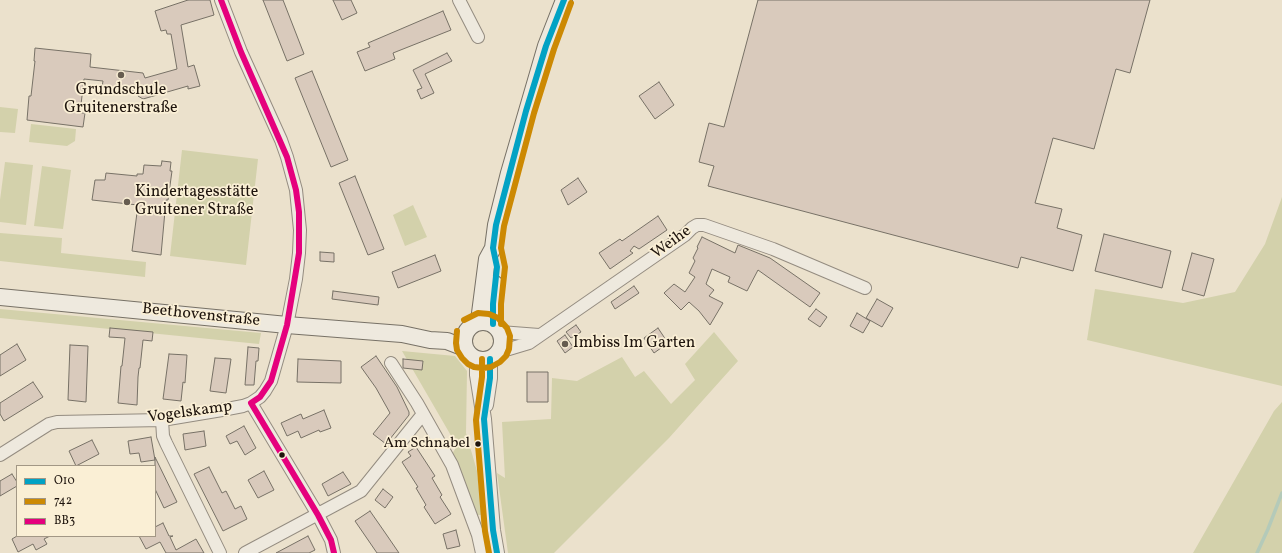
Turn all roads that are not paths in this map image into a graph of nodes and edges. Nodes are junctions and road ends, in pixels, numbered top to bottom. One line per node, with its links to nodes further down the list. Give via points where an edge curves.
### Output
1 (221, 0): 7 (street, Vogelskamp, via 241,52 281,140 296,190 300,230 299,253)
2 (459, 0): 4 (street)
3 (564, 0): 8 (main road, via 546,46 526,111 496,225 493,248 497,267 493,304)
4 (478, 37)
5 (865, 288): 10 (street, Weihe, via 774,249 704,224 697,225)
6 (0, 297): 7 (main road, Beethovenstraße)
7 (287, 325): 9 (main road, Beethovenstraße); 14 (street, Vogelskamp, via 271,381 260,397)
8 (485, 327): 9 (main road, Beethovenstraße); 10 (street); 11 (main road, via 464,338); 12 (main road, via 502,342)
9 (402, 334): 11 (main road, Beethovenstraße, via 446,341)
10 (539, 335): 12 (street, Weihe, via 529,343)
11 (465, 348): 12 (main road, via 472,357)
12 (489, 357): 23 (street, via 477,375 484,419)
13 (391, 363): 15 (street)
14 (251, 403): 16 (street, Vogelskamp); 18 (street)
15 (423, 414): 18 (street, via 366,487); 22 (street, via 461,486)
16 (162, 420): 17 (street, Vogelskamp, via 57,422 49,424); 19 (street, via 166,443)
17 (0, 455)
18 (318, 515): 20 (street); 21 (street, via 331,540)
19 (220, 553)
20 (245, 553)
21 (334, 553)
22 (482, 553)
23 (497, 553)

